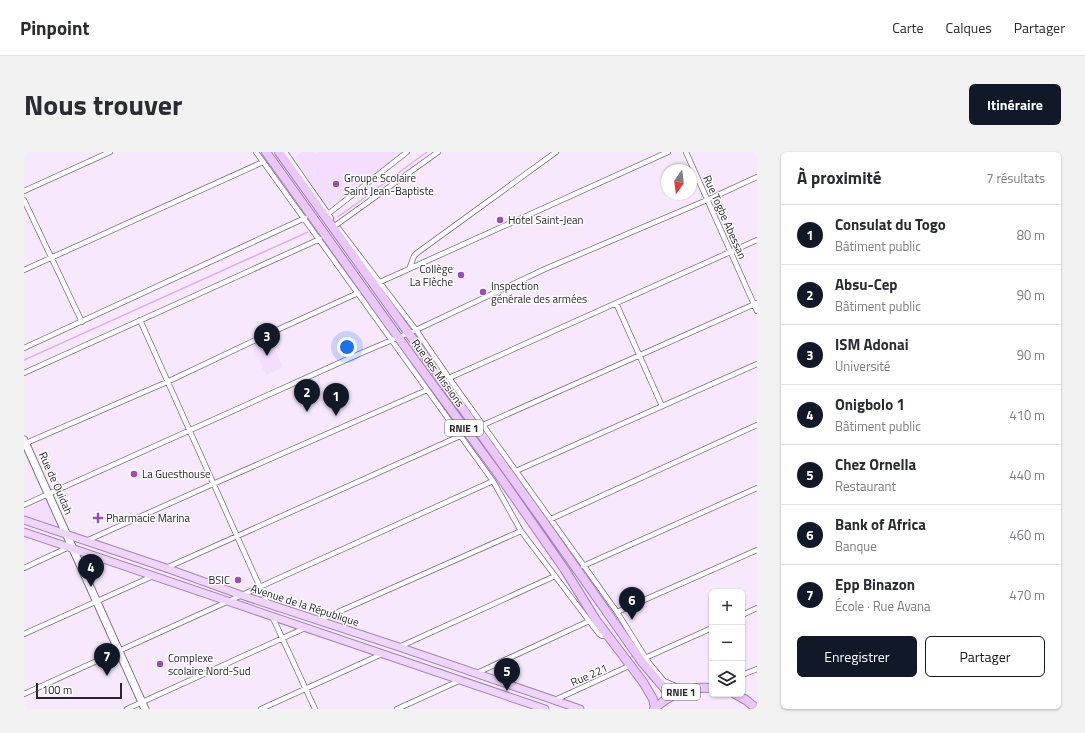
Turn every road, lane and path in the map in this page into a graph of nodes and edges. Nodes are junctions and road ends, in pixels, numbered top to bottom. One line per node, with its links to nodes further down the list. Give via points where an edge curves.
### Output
1 (110, 152): 13 (street)
2 (256, 152): 11 (street)
3 (266, 152): 34 (highway, Rue des Missions / RNIE 1)
4 (279, 152): 33 (highway, Rue des Missions / RNIE 1)
5 (285, 152): 16 (street)
6 (406, 152): 16 (street)
7 (438, 152): 18 (street)
8 (556, 152): 23 (street, via 417,253)
9 (668, 152): 23 (street)
10 (686, 152): 15 (street, Rue Togbe Abessan)
11 (263, 162): 17 (street); 22 (street)
12 (757, 177): 15 (street)
13 (24, 191)
14 (24, 200): 22 (street)
15 (707, 200): 21 (street, Rue Togbe Abessan); 32 (street, via 545,269)
16 (328, 214): 18 (street)
17 (305, 218): 19 (street); 31 (street)
18 (336, 225): 25 (street)
19 (320, 239): 26 (street); 30 (street)
20 (757, 240): 21 (street)
21 (730, 252): 27 (street); 28 (street, Rue Togbe Abessan)
22 (51, 258): 24 (street); 31 (street)
23 (410, 267): 25 (street)
24 (24, 270)
25 (380, 282): 32 (street)
26 (358, 293): 34 (street); 40 (street)
27 (616, 303): 36 (street); 39 (street)
28 (756, 304): 29 (street, Rue Togbe Abessan); 36 (street)
29 (757, 311)
30 (140, 320): 38 (street); 40 (street)
31 (82, 322): 35 (street)
32 (416, 330): 33 (street); 39 (street)
33 (408, 333): 34 (street); 97 (highway, Rue des Missions / RNIE 1, via 642,662)
34 (395, 339): 41 (street); 45 (street); 82 (highway, Rue des Missions / RNIE 1, via 526,514)
35 (24, 348)
36 (640, 355): 42 (street); 43 (street)
37 (757, 364): 42 (street)
38 (24, 373)
39 (449, 378): 43 (street)
40 (167, 382): 45 (street); 47 (street)
41 (427, 390): 46 (street); 50 (street)
42 (662, 406): 48 (street)
43 (484, 425): 48 (street)
44 (757, 425): 54 (street)
45 (190, 431): 50 (street); 52 (street)
46 (460, 436): 49 (street); 59 (street)
47 (24, 442): 52 (main road, Rue de Ouidah)
48 (516, 471): 54 (street)
49 (493, 481): 56 (street); 68 (street)
50 (213, 484): 59 (street); 60 (street)
51 (757, 488): 63 (street)
52 (49, 494): 53 (street); 58 (main road, Rue de Ouidah)
53 (24, 505)
54 (550, 519): 63 (street)
55 (24, 520): 58 (main road, Avenue de la République)
56 (521, 531): 67 (street); 77 (street)
57 (24, 532): 61 (main road, Avenue de la République)
58 (67, 535): 60 (main road, Avenue de la République); 61 (main road, Rue de Ouidah)
59 (237, 536): 65 (street); 68 (street)
60 (85, 541): 65 (main road, Avenue de la République)
61 (71, 548): 64 (street); 66 (main road, Avenue de la République); 70 (main road, Rue de Ouidah)
62 (757, 550): 74 (street)
63 (583, 566): 74 (street)
64 (24, 568)
65 (166, 568): 69 (main road, Avenue de la République)
66 (154, 575): 70 (street); 71 (main road, Avenue de la République)
67 (555, 576): 78 (street); 84 (street)
68 (260, 588): 69 (street); 72 (street)
69 (241, 595): 71 (street); 72 (main road, Avenue de la République)
70 (97, 601): 81 (street); 85 (main road, Rue de Ouidah)
71 (228, 601): 76 (main road, Avenue de la République); 85 (street)
72 (267, 604): 77 (main road, Avenue de la République)
73 (757, 608): 75 (street)
74 (617, 612): 87 (street)
75 (745, 614)
76 (272, 616): 79 (main road, Avenue de la République); 83 (street)
77 (318, 621): 84 (main road, Avenue de la République)
78 (590, 621): 82 (street, via 600,635); 90 (street)
79 (306, 627): 83 (street); 86 (main road, Avenue de la République)
80 (709, 629): 87 (street)
81 (24, 634)
82 (609, 636): 88 (highway, Rue des Missions / RNIE 1)
83 (282, 638): 94 (street); 100 (street)
84 (399, 647): 90 (main road, Avenue de la République)
85 (119, 651): 96 (street); 100 (main road, Rue de Ouidah)
86 (384, 653): 92 (main road, Avenue de la République); 94 (street)
87 (645, 658): 95 (street, via 664,681)
88 (631, 665): 99 (street, Rue 221); 102 (highway, Rue des Missions / RNIE 1, via 649,690)
89 (757, 669): 91 (street)
90 (476, 674): 99 (main road, Avenue de la République)
91 (745, 674)
92 (461, 680): 101 (main road, Avenue de la République); 106 (street)
93 (709, 688): 95 (highway, RNIE 1)
94 (306, 689): 104 (street); 105 (street)
95 (685, 690): 97 (highway, RNIE 1)
96 (24, 694)
97 (671, 696): 102 (highway, RNIE 1)
98 (740, 697): 108 (highway)
99 (554, 700): 107 (main road, Avenue de la République)
100 (143, 706): 103 (street)
101 (539, 708)
102 (655, 708)
103 (127, 709)
104 (260, 709)
105 (315, 709)
106 (397, 709)
107 (580, 709)
108 (756, 709)

